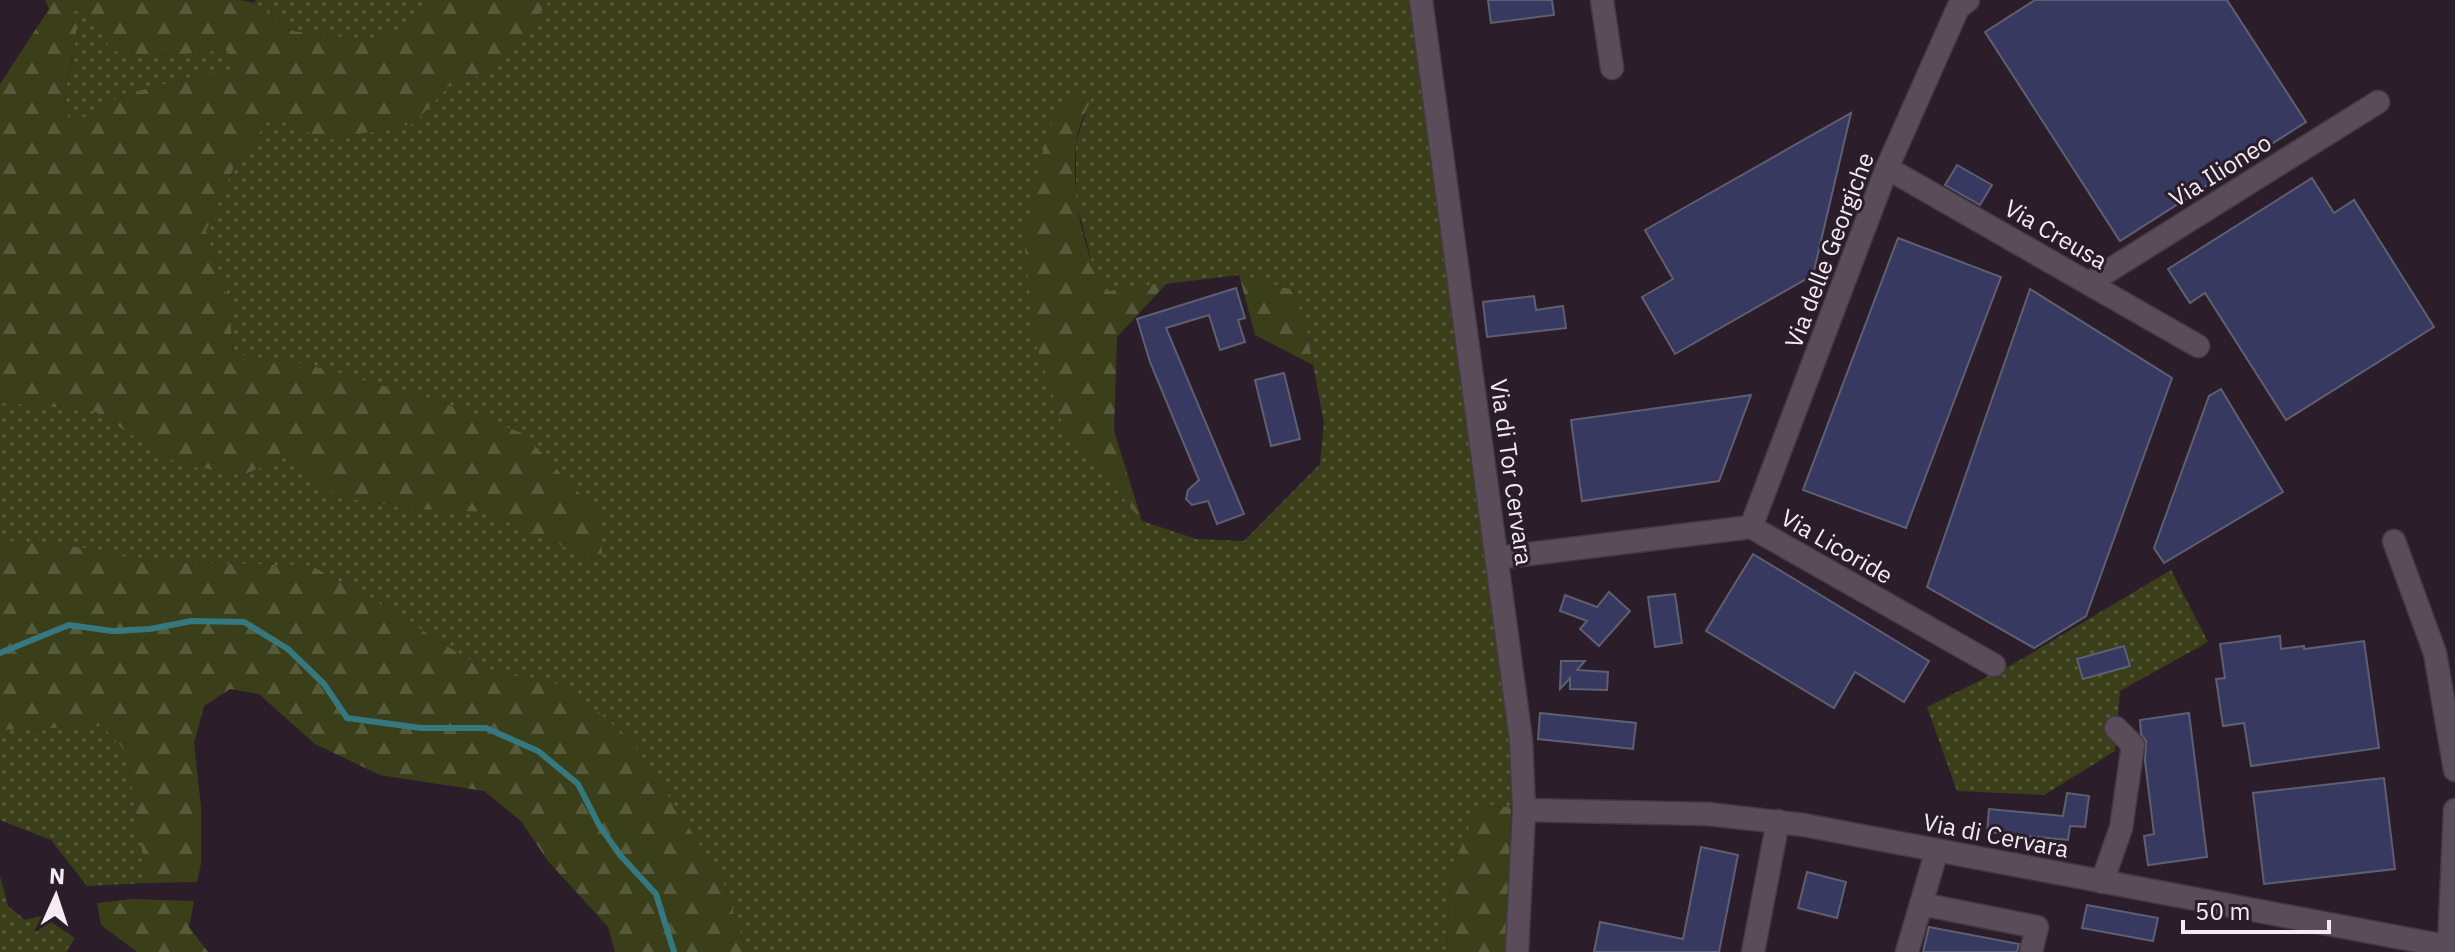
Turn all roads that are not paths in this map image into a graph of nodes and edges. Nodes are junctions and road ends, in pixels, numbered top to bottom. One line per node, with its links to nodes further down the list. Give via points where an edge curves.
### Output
1 (1421, 0): 11 (street, Via di Tor Cervara)
2 (1602, 0): 4 (street)
3 (1968, 0): 6 (street, Via delle Georgiche, via 1958,8)
4 (1612, 68)
5 (2378, 102): 7 (street, Via Ilioneo)
6 (1887, 168): 7 (street, Via Creusa); 9 (street, Via delle Georgiche)
7 (2089, 283): 8 (street, Via Creusa)
8 (2198, 346)
9 (1751, 527): 11 (street, Via Licoride); 12 (street, Via Licoride)
10 (2394, 541): 14 (street, via 2435,653)
11 (1497, 558): 15 (street, Via di Tor Cervara, via 1521,740)
12 (1994, 665)
13 (2116, 728): 19 (street, via 2133,745 2121,828)
14 (2455, 770)
15 (1524, 810): 17 (street, Via di Cervara); 22 (street, Via di Tor Cervara)
16 (2455, 810): 21 (street)
17 (1778, 821): 18 (street, Via di Cervara); 23 (street)
18 (1937, 850): 19 (street, Via di Cervara); 20 (street)
19 (2102, 882): 21 (street, Via di Cervara)
20 (1921, 904): 24 (street); 25 (street, via 2037,927)
21 (2452, 947)
22 (1517, 952)
23 (1753, 952)
24 (1907, 952)
25 (2031, 952)

